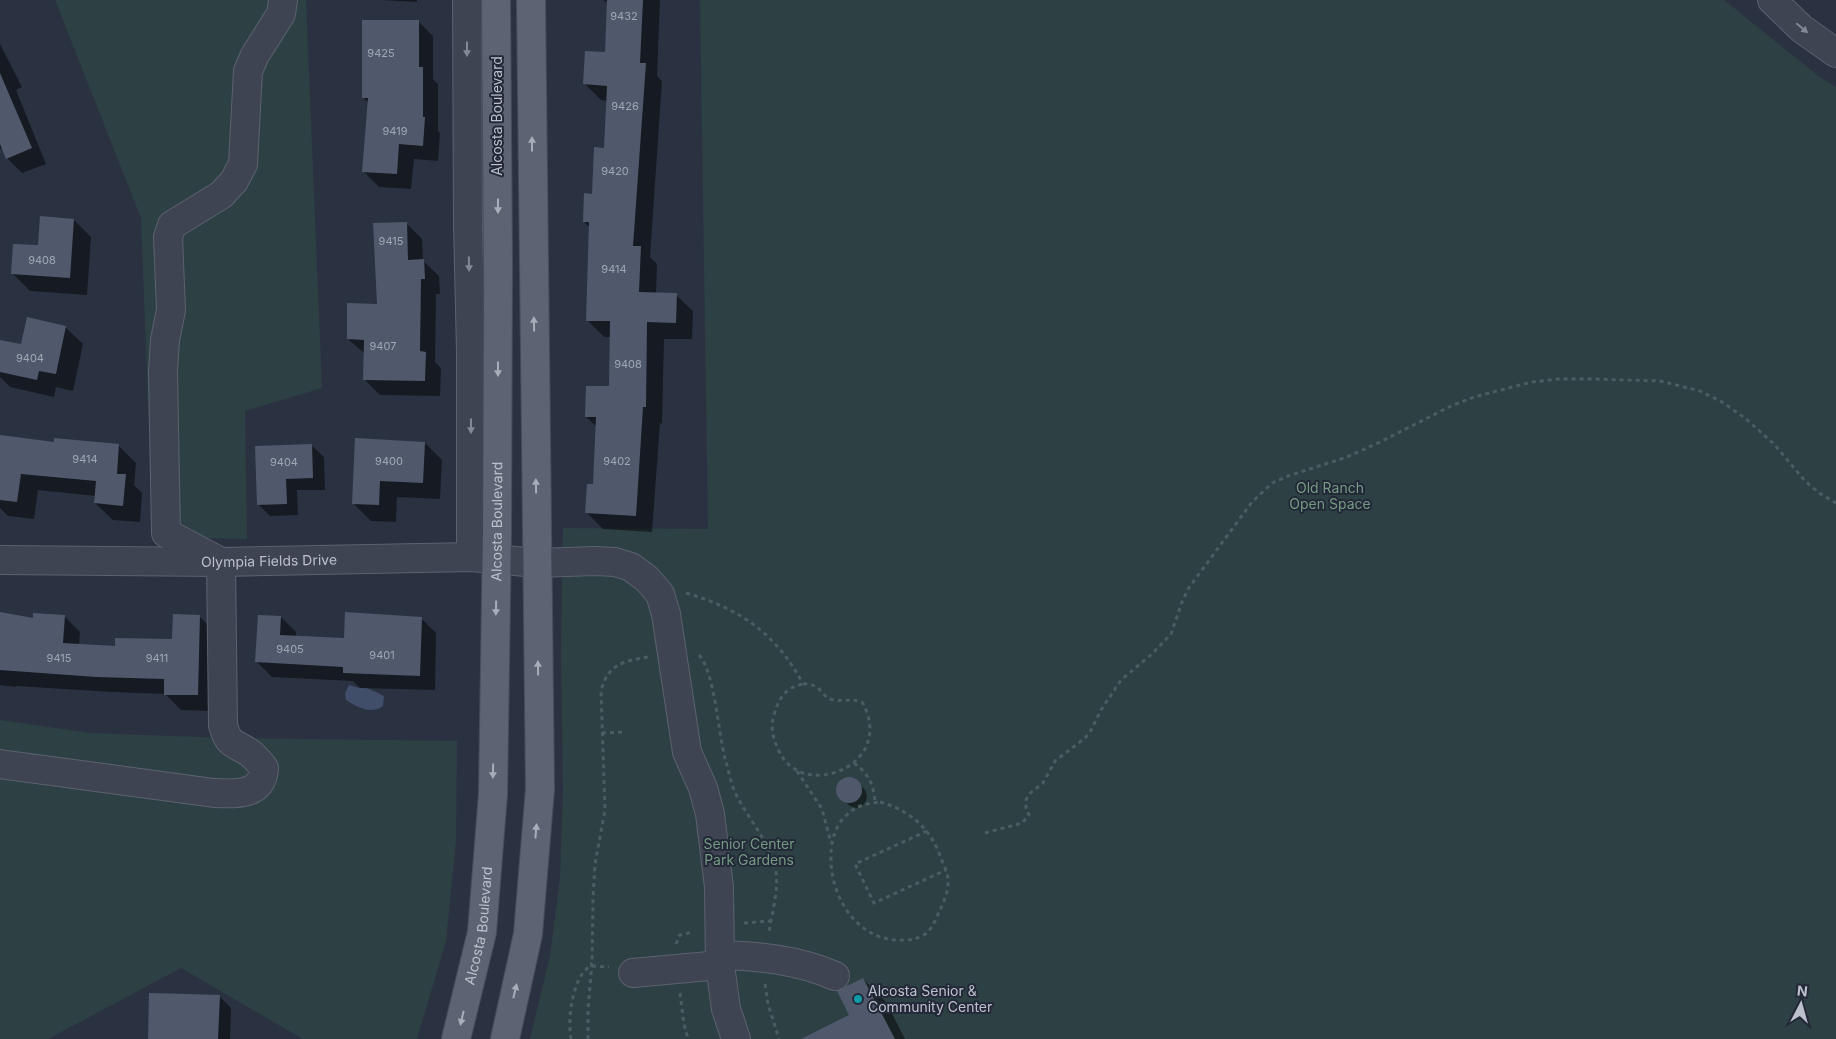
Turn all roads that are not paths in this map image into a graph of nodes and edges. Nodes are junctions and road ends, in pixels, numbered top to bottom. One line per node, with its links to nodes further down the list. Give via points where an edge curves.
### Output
1 (283, 0): 9 (street, via 281,14 248,71 243,164 222,195 172,225 168,237 171,310 163,372 166,533)
2 (467, 0): 7 (street, Alcosta Boulevard, one-way to 7, via 471,351)
3 (496, 0): 7 (main road, Alcosta Boulevard, one-way to 7, via 498,252)
4 (531, 0): 10 (main road, one-way to 4)
5 (1772, 0): 6 (street, one-way to 6, via 1802,29)
6 (1836, 52)
7 (484, 558): 9 (street, Olympia Fields Drive); 10 (street, Olympia Fields Drive); 15 (main road, Alcosta Boulevard, one-way to 15, via 493,794 482,932)
8 (0, 560): 9 (street, Olympia Fields Drive)
9 (221, 562): 11 (street, via 224,725 227,738 264,768 264,777 254,789 238,794 214,793)
10 (537, 563): 12 (street, Olympia Fields Drive, via 615,562 630,567 647,579 660,594 666,614 687,752 710,814 719,886); 16 (main road, one-way to 10, via 528,934 540,789)
11 (0, 764)
12 (720, 960): 13 (street); 14 (street, via 765,958 823,970); 17 (street, via 726,1009)
13 (625, 970)
14 (835, 976)
15 (456, 1039)
16 (505, 1039)
17 (736, 1039)

